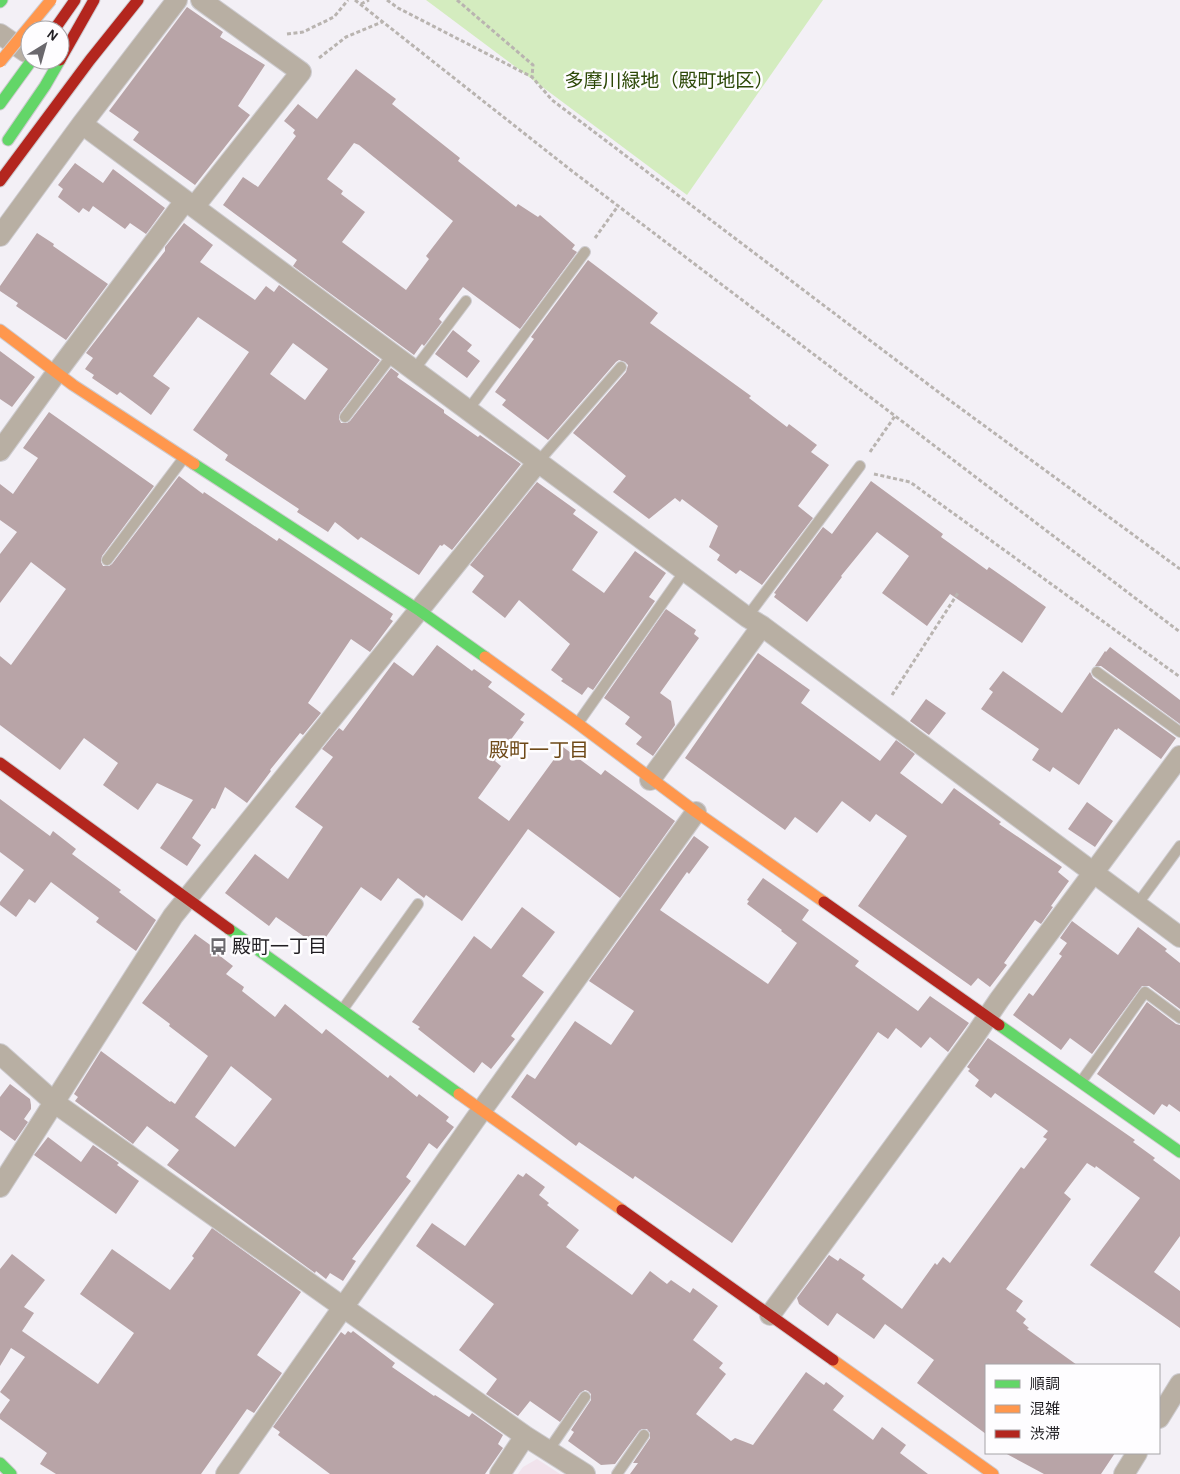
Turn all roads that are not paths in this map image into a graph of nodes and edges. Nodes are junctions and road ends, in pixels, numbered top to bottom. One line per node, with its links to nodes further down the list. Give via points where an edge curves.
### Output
1 (50, 0): 11 (main road, bridge)
2 (76, 0): 7 (main road)
3 (94, 0): 9 (main road)
4 (138, 0): 17 (main road)
5 (177, 0): 15 (street)
6 (200, 0): 18 (street, via 301,72)
7 (61, 20)
8 (0, 34): 10 (street)
9 (70, 42)
10 (20, 47)
11 (0, 62)
12 (25, 70): 14 (main road)
13 (54, 70): 16 (main road)
14 (0, 104)
15 (82, 124): 18 (street); 19 (street)
16 (0, 151)
17 (0, 181)
18 (190, 204): 23 (street); 26 (street)
19 (0, 236)
20 (585, 252): 27 (lane)
21 (466, 301): 25 (lane)
22 (0, 330): 26 (main road)
23 (393, 354): 25 (street); 28 (lane)
24 (621, 366): 31 (lane)
25 (414, 370): 27 (street)
26 (57, 372): 29 (street); 30 (main road)
27 (468, 410): 31 (street)
28 (345, 417)
29 (0, 452)
30 (183, 458): 33 (lane); 35 (main road)
31 (538, 462): 34 (street); 35 (street)
32 (860, 466): 36 (lane)
33 (107, 560)
34 (685, 571): 36 (street); 38 (lane)
35 (420, 611): 38 (main road); 46 (street)
36 (754, 621): 42 (street); 45 (street)
37 (1097, 672): 39 (lane)
38 (577, 723): 42 (main road)
39 (1180, 732)
40 (1180, 756): 45 (street)
41 (0, 763): 46 (main road)
42 (650, 780): 43 (main road)
43 (696, 812): 51 (main road, via 820,894); 56 (street)
44 (1180, 846): 48 (lane)
45 (1093, 874): 48 (street); 51 (street)
46 (187, 899): 50 (main road); 55 (street, via 173,916)
47 (418, 904): 50 (lane)
48 (1136, 906): 49 (street)
49 (1180, 937)
50 (342, 1010): 56 (main road)
51 (987, 1018): 54 (main road); 60 (street)
52 (1180, 1018): 54 (lane, via 1145,992)
53 (0, 1054): 55 (street)
54 (1080, 1082): 57 (main road)
55 (55, 1103): 58 (street); 59 (street)
56 (481, 1110): 59 (street); 60 (main road)
57 (1180, 1152)
58 (0, 1187)
59 (345, 1307): 65 (street); 70 (street)
60 (770, 1315): 74 (main road)
61 (1180, 1384): 63 (street)
62 (585, 1397): 66 (lane)
63 (1160, 1416)
64 (644, 1435): 73 (lane)
65 (526, 1436): 66 (street); 71 (street)
66 (548, 1451): 72 (street)
67 (1136, 1454): 75 (street)
68 (0, 1463): 69 (main road)
69 (12, 1474)
70 (226, 1474)
71 (500, 1474)
72 (585, 1474)
73 (617, 1474)
74 (993, 1474)
75 (1124, 1474)

